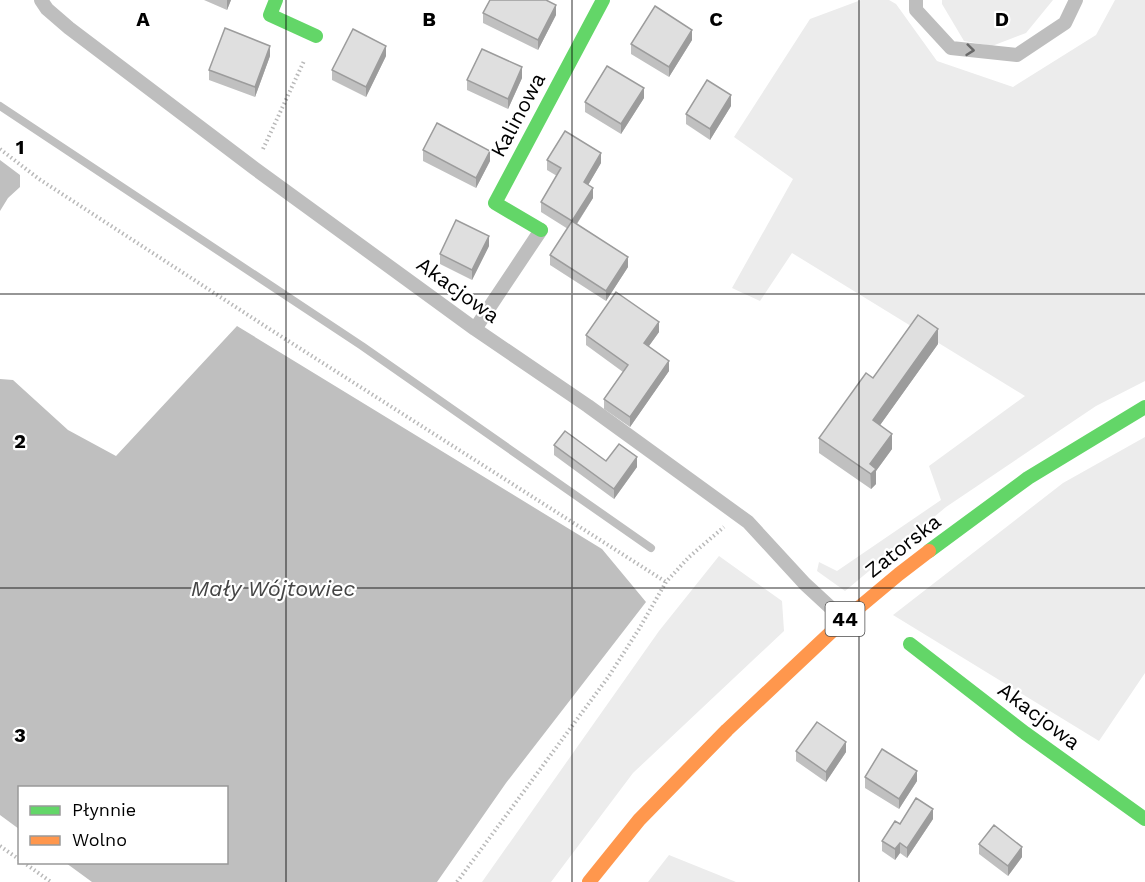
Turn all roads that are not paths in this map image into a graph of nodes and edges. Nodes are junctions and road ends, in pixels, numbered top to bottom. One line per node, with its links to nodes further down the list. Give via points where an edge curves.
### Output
1 (41, 0): 8 (lane, Akacjowa, via 69,28)
2 (276, 0): 6 (main road, via 270,15)
3 (603, 0): 7 (main road, Kalinowa, via 495,203)
4 (916, 0): 5 (lane, one-way to 5, via 916,10 951,48 1017,55 1065,22)
5 (1076, 0)
6 (316, 36)
7 (541, 230): 8 (lane)
8 (475, 329): 10 (lane, Akacjowa, via 748,522)
9 (1145, 407): 10 (main road, Zatorska / 44, via 1028,478)
10 (844, 620): 13 (main road, Zatorska / 44, via 727,729 639,820)
11 (910, 644): 12 (main road, Akacjowa)
12 (1145, 819)
13 (589, 882)

